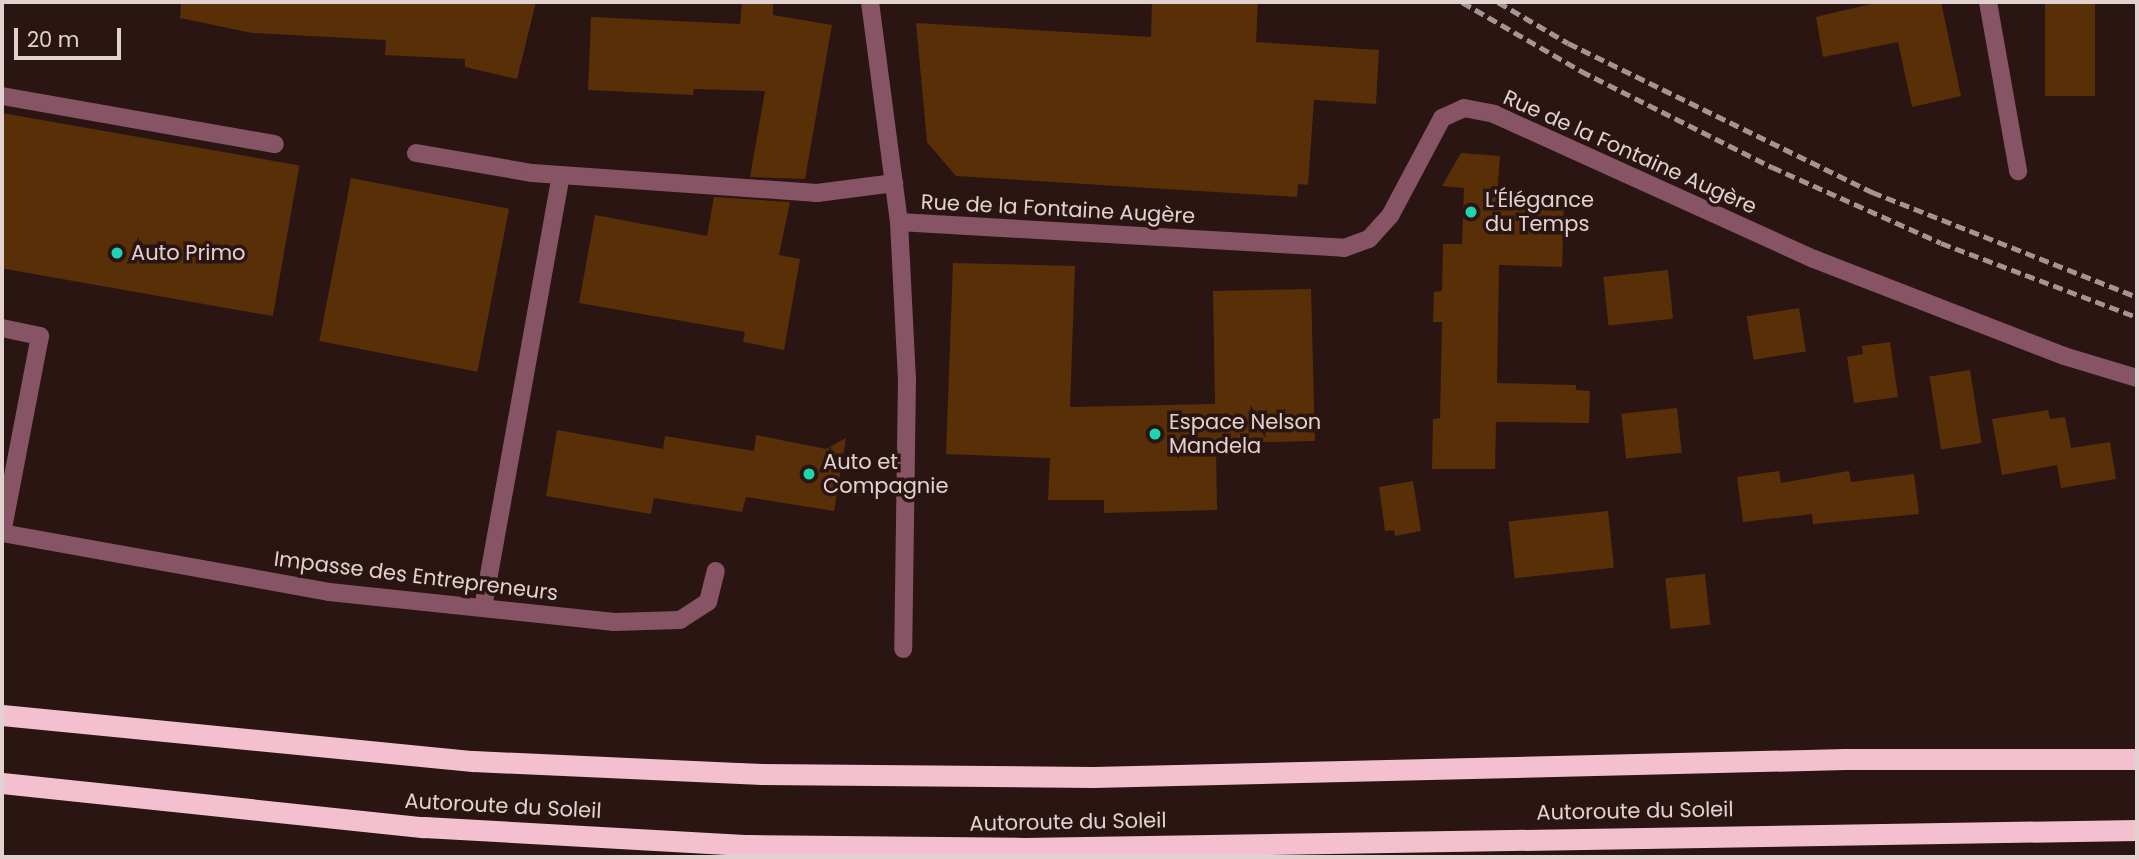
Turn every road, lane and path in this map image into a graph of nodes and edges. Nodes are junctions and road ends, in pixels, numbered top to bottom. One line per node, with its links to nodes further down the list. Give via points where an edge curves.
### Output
1 (870, 2): 8 (street)
2 (1988, 2): 6 (street)
3 (2, 96): 4 (street)
4 (275, 144)
5 (416, 153): 7 (street)
6 (2018, 171)
7 (561, 175): 8 (street, via 817,193); 14 (street)
8 (894, 183): 9 (street)
9 (899, 222): 11 (street, Rue de la Fontaine Augère, via 1344,248 1369,239 1390,216 1442,118 1464,107 1494,114 1814,259 2064,356); 15 (street, via 907,378)
10 (2, 328): 12 (street, via 40,336)
11 (2137, 378)
12 (2, 533): 14 (street, Impasse des Entrepreneurs, via 329,592)
13 (716, 571): 14 (street, Impasse des Entrepreneurs, via 708,602 680,620 614,622)
14 (484, 608)
15 (903, 649)
16 (2, 715): 17 (highway, Autoroute du Soleil, via 474,761 762,774 1093,777 1845,759)
17 (2137, 759)
18 (2, 783): 19 (highway, Autoroute du Soleil, via 424,827 749,845 1024,848)
19 (2137, 830)

